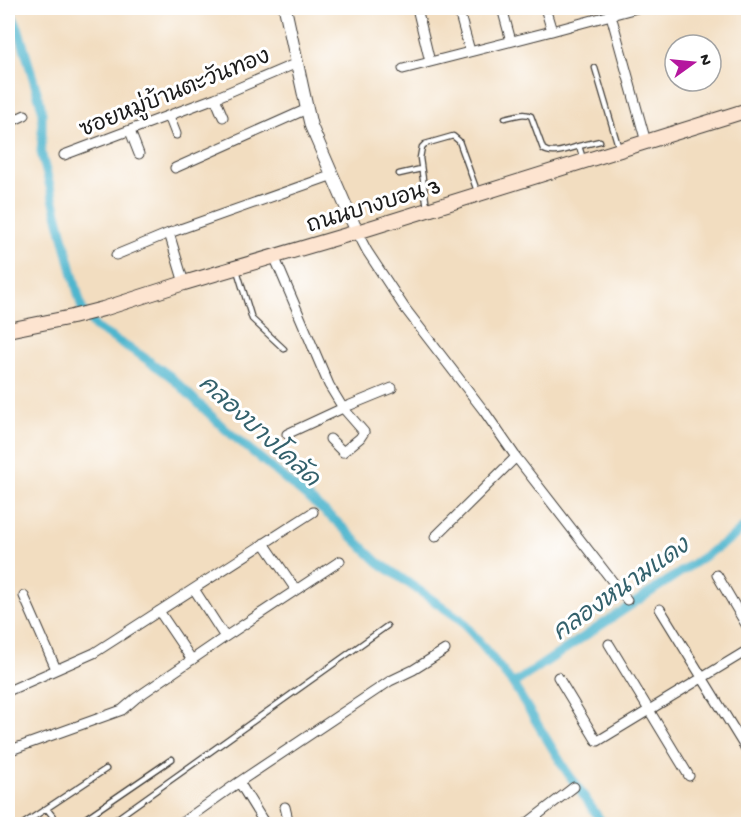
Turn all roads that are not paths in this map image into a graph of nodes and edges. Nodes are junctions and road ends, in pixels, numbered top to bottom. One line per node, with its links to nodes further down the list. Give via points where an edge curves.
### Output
1 (285, 8): 12 (street)
2 (417, 8): 11 (street)
3 (458, 8): 10 (street)
4 (502, 8): 9 (street)
5 (545, 8): 8 (street)
6 (637, 8): 7 (street)
7 (610, 11): 8 (street); 26 (street)
8 (552, 31): 9 (street)
9 (511, 41): 10 (street)
10 (470, 51): 11 (street)
11 (430, 62): 14 (street)
12 (297, 63): 15 (street, ซอยหมู่บ้านตะวันทอง); 16 (street)
13 (595, 68): 28 (lane)
14 (403, 69)
15 (215, 98): 19 (street, ซอยหมู่บ้านตะวันทอง); 20 (street)
16 (306, 109): 32 (street); 35 (street)
17 (748, 110): 26 (main road, ถนนบางบอน 3)
18 (25, 114): 22 (street)
19 (169, 116): 23 (street, ซอยหมู่บ้านตะวันทอง); 24 (street)
20 (223, 117)
21 (505, 118): 27 (lane, via 531,116 545,152)
22 (8, 123)
23 (130, 131): 29 (street); 30 (street, ซอยหมู่บ้านตะวันทอง)
24 (176, 134)
25 (600, 141): 27 (lane)
26 (646, 142): 28 (main road, ถนนบางบอน 3)
27 (579, 146): 31 (lane)
28 (619, 150): 31 (main road, ถนนบางบอน 3)
29 (140, 154)
30 (64, 156)
31 (584, 161): 36 (main road, ถนนบางบอน 3)
32 (175, 168)
33 (421, 169): 34 (lane); 36 (lane, via 422,147 453,136 459,141); 37 (lane)
34 (399, 174)
35 (333, 175): 38 (street); 39 (street)
36 (478, 194): 37 (main road, ถนนบางบอน 3)
37 (427, 210): 38 (main road, ถนนบางบอน 3)
38 (357, 232): 41 (main road, ถนนบางบอน 3); 50 (street, via 404,306)
39 (169, 233): 40 (street); 43 (street)
40 (116, 255)
41 (274, 256): 42 (main road, ถนนบางบอน 3); 47 (street, via 329,385)
42 (236, 267): 43 (main road, ถนนบางบอน 3); 45 (lane, via 252,319)
43 (184, 283): 44 (main road, ถนนบางบอน 3, via 103,309)
44 (8, 330)
45 (284, 349)
46 (392, 388): 47 (street)
47 (343, 408): 48 (street); 49 (street, via 364,433 343,452)
48 (288, 434)
49 (330, 439)
50 (516, 458): 52 (street); 59 (street)
51 (313, 512): 53 (street)
52 (435, 537)
53 (264, 543): 56 (street); 57 (street)
54 (340, 561): 57 (street)
55 (717, 575): 63 (street)
56 (194, 589): 61 (street); 64 (street)
57 (296, 590): 64 (street)
58 (24, 596): 69 (street)
59 (627, 600)
60 (660, 609): 72 (street)
61 (159, 611): 68 (street); 69 (street, via 94,653)
62 (387, 626): 87 (lane)
63 (748, 628)
64 (225, 637): 68 (street)
65 (609, 644): 74 (street)
66 (445, 650): 80 (street, via 390,681)
67 (748, 650): 72 (street)
68 (192, 660): 75 (street, via 122,710)
69 (56, 669): 73 (street)
70 (558, 677): 74 (street, via 596,740)
71 (8, 678): 73 (street)
72 (702, 678): 74 (street); 76 (street)
73 (10, 690)
74 (649, 711): 79 (street)
75 (8, 751)
76 (748, 752)
77 (172, 759): 86 (lane)
78 (106, 769): 83 (lane)
79 (689, 776)
80 (239, 782): 88 (street); 89 (street)
81 (574, 787): 91 (street)
82 (285, 807): 90 (street)
83 (47, 809): 84 (lane); 85 (lane)
84 (23, 825)
85 (59, 825)
86 (76, 825)
87 (108, 825)
88 (180, 825)
89 (265, 825)
90 (289, 825)
91 (526, 825)

